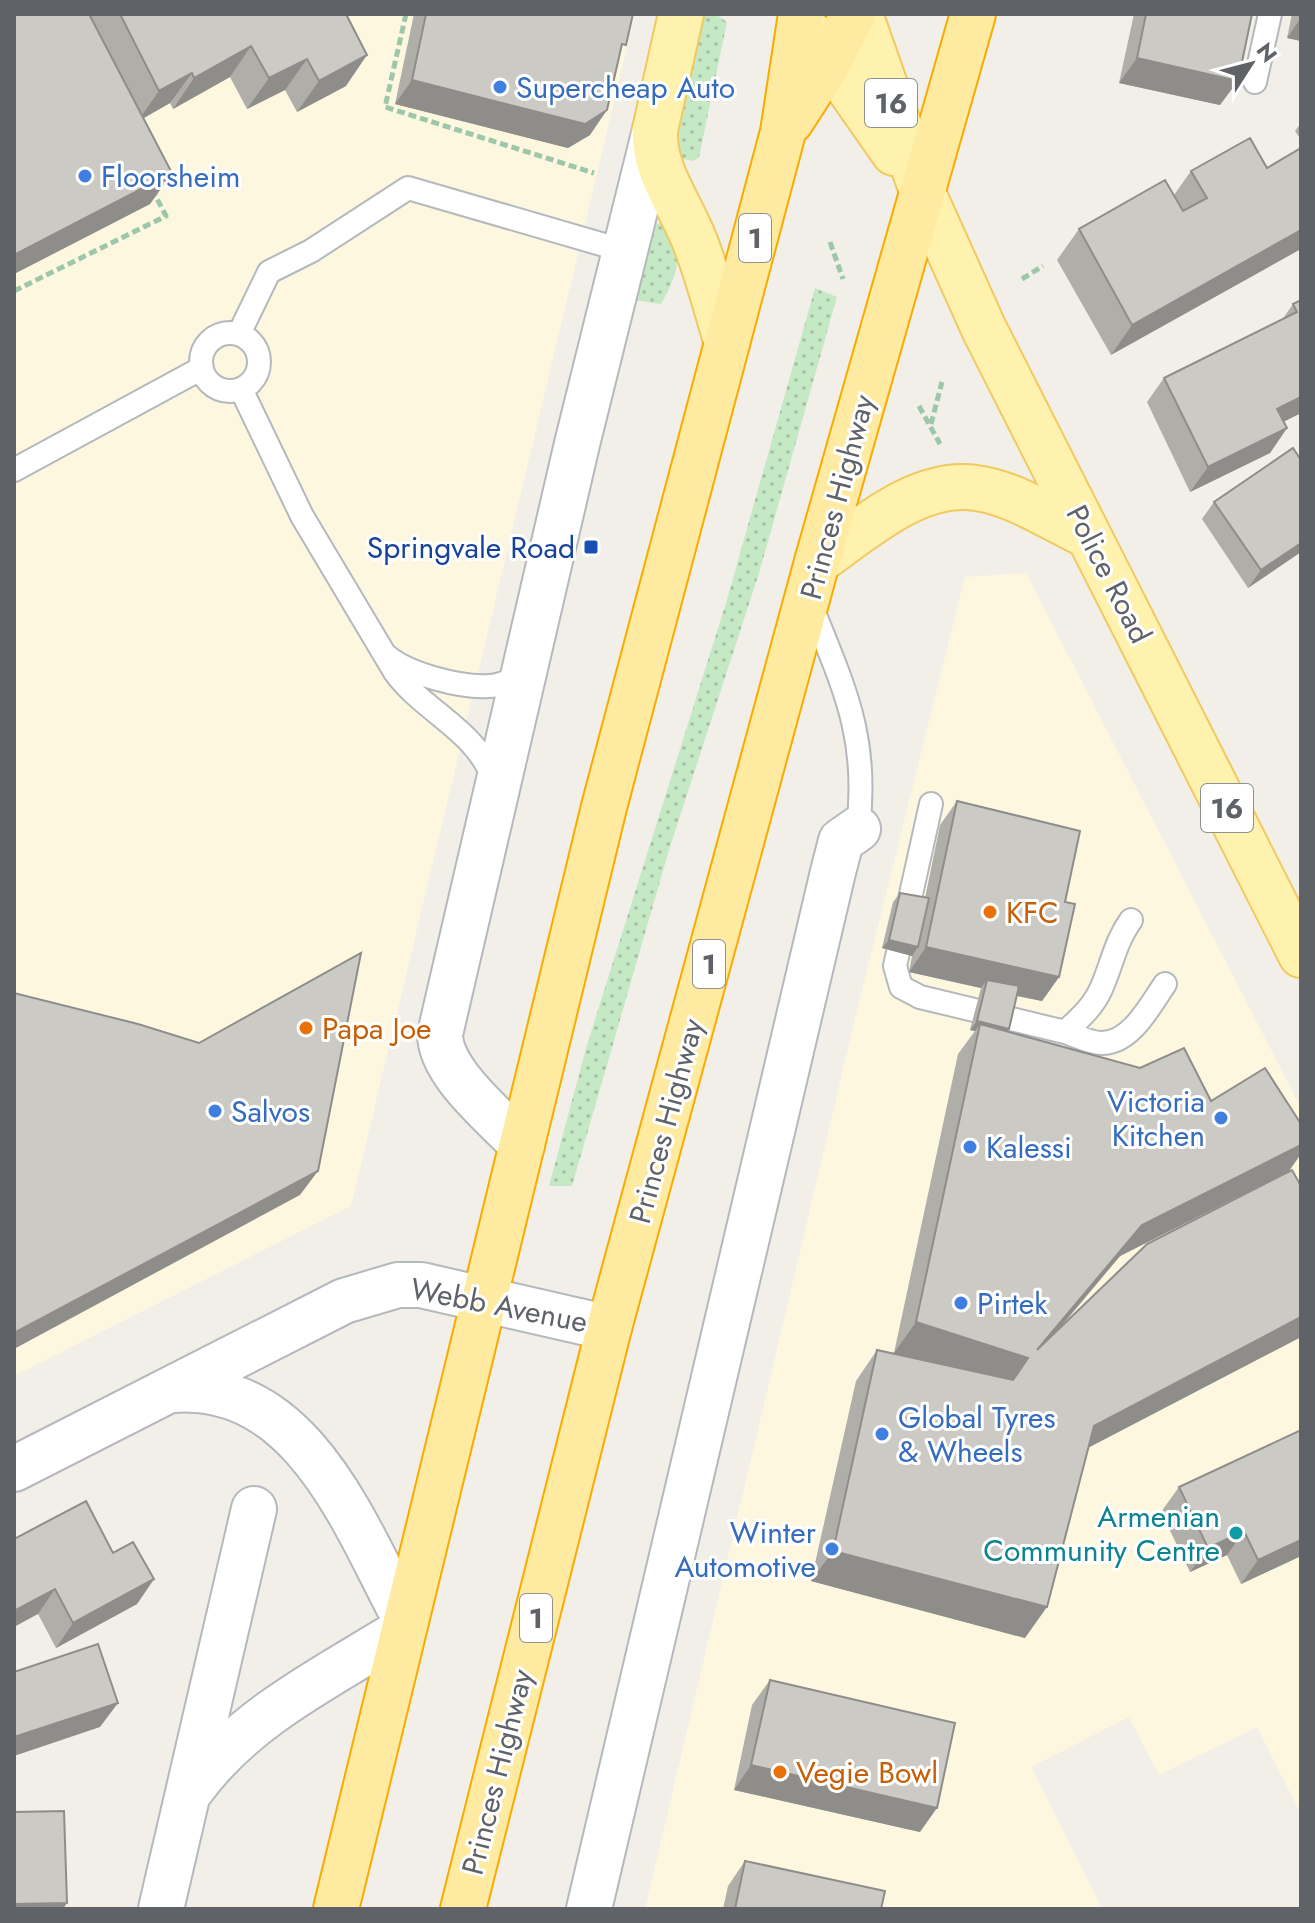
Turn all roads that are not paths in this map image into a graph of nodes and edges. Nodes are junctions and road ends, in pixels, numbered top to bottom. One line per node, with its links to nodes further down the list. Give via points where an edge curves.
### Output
1 (681, 14): 9 (main road)
2 (853, 14): 7 (highway)
3 (860, 14): 11 (main road, Police Road / 16)
4 (973, 14): 11 (highway, Princes Highway / 1)
5 (1270, 14): 8 (lane)
6 (800, 15): 7 (main road, Police Road / 16); 10 (highway, 1)
7 (829, 62): 10 (highway); 11 (main road, Police Road / 16)
8 (1255, 82)
9 (655, 130): 12 (street); 14 (main road, via 659,160 698,248)
10 (783, 132): 14 (highway, 1)
11 (922, 191): 18 (main road, Police Road / 16, via 984,329); 19 (highway, Princes Highway / 1)
12 (625, 251): 13 (lane, via 408,188 269,272); 21 (street)
13 (239, 334): 15 (lane, via 215,337 205,348); 16 (lane, via 254,344 259,361 254,379)
14 (727, 343): 29 (highway, 1, via 657,599)
15 (202, 368): 16 (lane, via 207,380 220,389); 17 (lane)
16 (241, 389): 20 (lane, via 302,516)
17 (14, 470)
18 (1089, 536): 19 (main road, via 1000,494 962,487 907,502); 26 (main road, Police Road / 16)
19 (813, 581): 24 (lane, via 858,732); 31 (highway, Princes Highway / 1)
20 (374, 639): 21 (lane, via 395,662 431,677 487,687); 22 (lane, via 405,686 472,743)
21 (524, 674): 22 (street)
22 (496, 786): 29 (street, via 440,1044 452,1070)
23 (931, 804): 28 (lane, via 895,966 901,987 920,997)
24 (858, 829): 40 (street, via 841,841 833,872)
25 (1131, 920): 28 (lane, via 1113,948 1101,990)
26 (1301, 955)
27 (1165, 984): 28 (lane, via 1120,1038 1102,1043)
28 (1065, 1032)
29 (522, 1145): 30 (highway, 1)
30 (482, 1299): 31 (street, Webb Avenue); 32 (street, Webb Avenue, via 411,1284 369,1292); 35 (highway, 1)
31 (609, 1328): 39 (highway, Princes Highway / 1)
32 (172, 1390): 33 (street, Webb Avenue); 35 (street, via 228,1397 296,1437 335,1489)
33 (14, 1469)
34 (254, 1509): 36 (street)
35 (404, 1625): 36 (street, via 249,1729); 38 (highway, 1)
36 (188, 1794): 37 (street)
37 (161, 1909)
38 (336, 1909)
39 (463, 1909)
40 (589, 1909)

